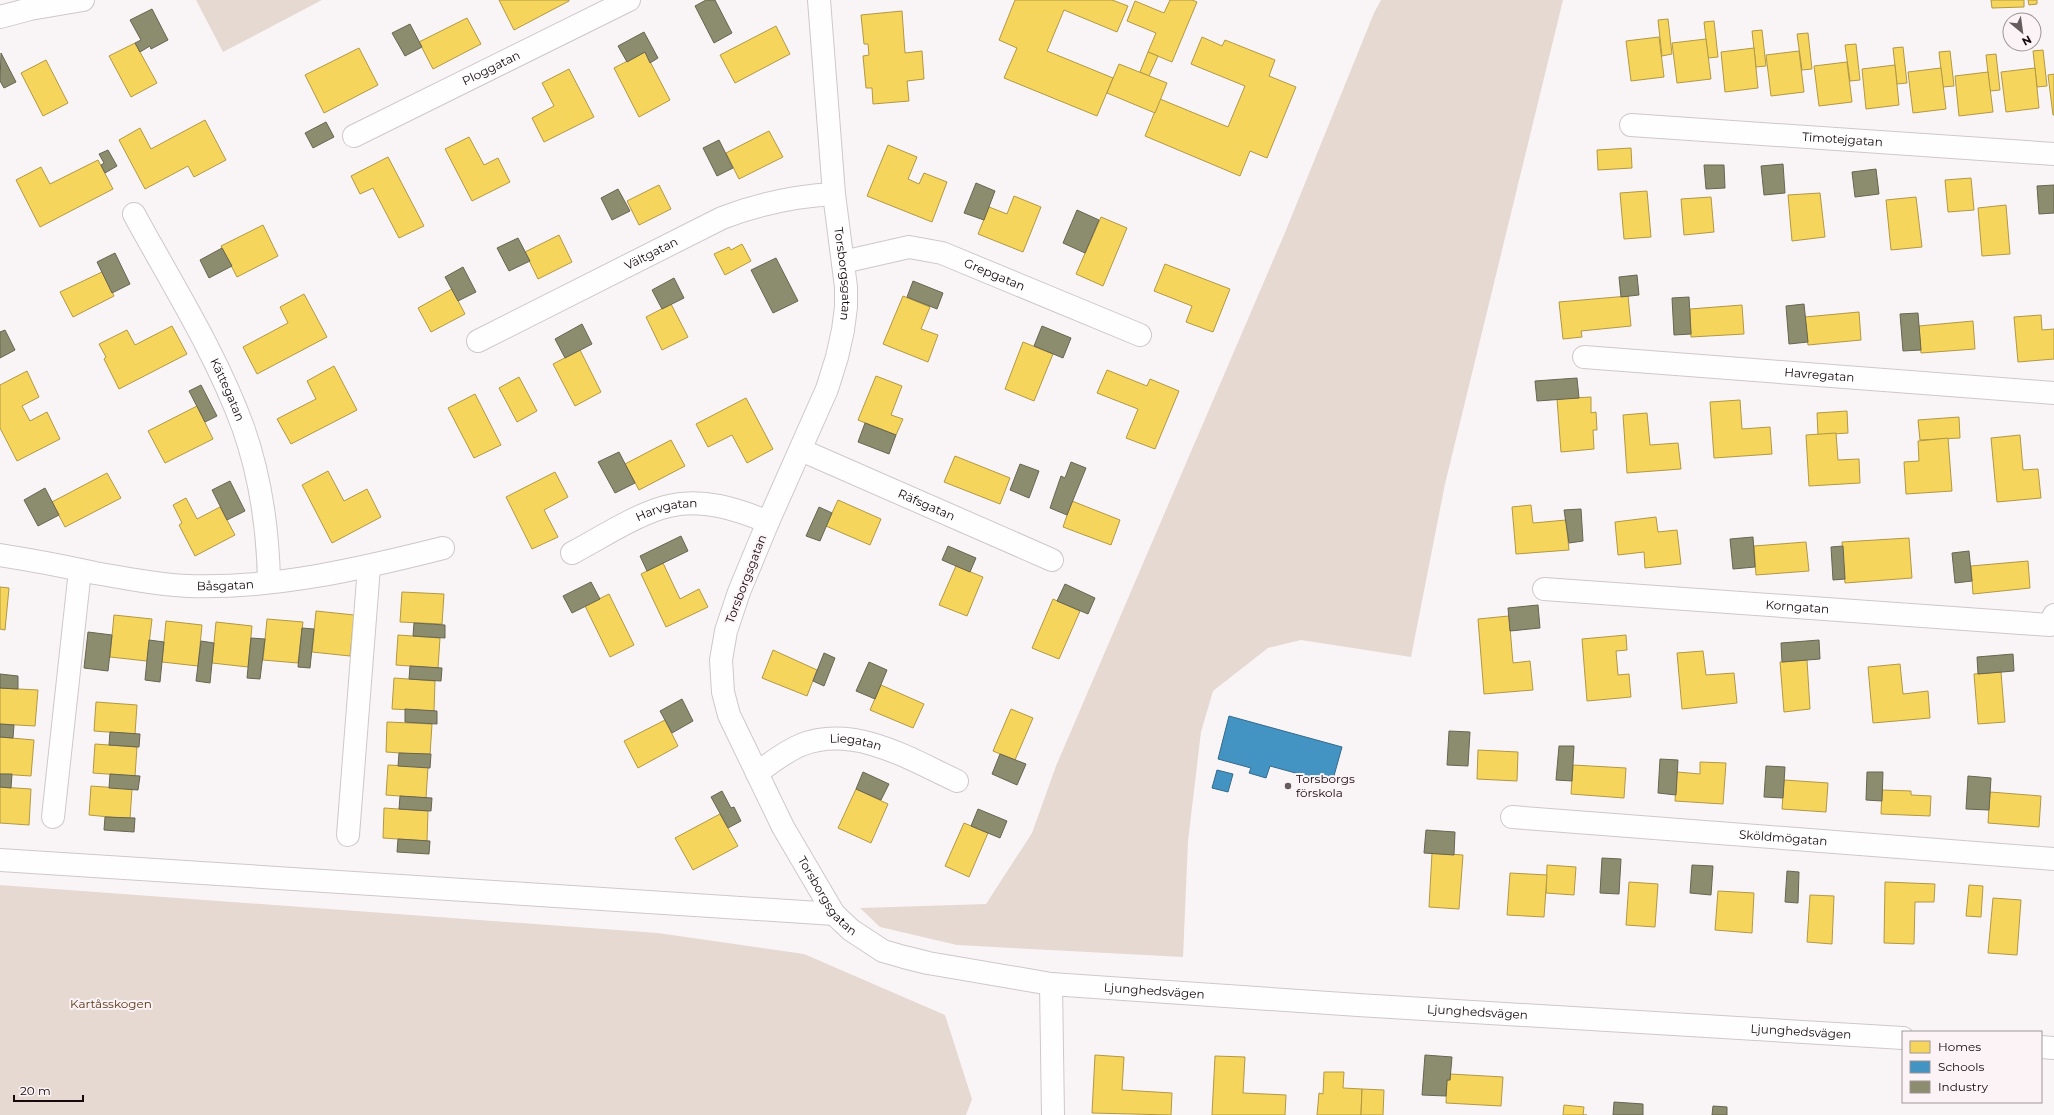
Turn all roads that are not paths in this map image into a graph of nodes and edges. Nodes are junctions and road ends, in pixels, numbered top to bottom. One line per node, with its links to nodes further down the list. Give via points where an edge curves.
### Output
1 (629, 0): 6 (street, Ploggatan)
2 (818, 0): 8 (street, Torsborgsgatan)
3 (69, 1): 4 (street)
4 (0, 17)
5 (1631, 125): 7 (street, Timotejgatan)
6 (354, 136)
7 (2054, 154)
8 (834, 194): 10 (street, Torsborgsgatan); 12 (street, Vältgatan, via 777,200 722,218)
9 (134, 214): 23 (street, Kättegatan, via 216,366 243,428 254,463 264,511)
10 (843, 262): 11 (street, Grepgatan, via 909,247 942,253); 15 (street, Torsborgsgatan, via 846,307 837,357 827,390)
11 (1140, 335)
12 (478, 341)
13 (1584, 357): 14 (street, Havregatan)
14 (2054, 393)
15 (801, 450): 16 (street, Torsborgsgatan); 20 (street, Räfsgatan)
16 (768, 522): 18 (street, Harvgatan, via 730,508 680,504 651,512); 26 (street, Torsborgsgatan, via 739,592 726,631 721,660 723,692 729,715)
17 (443, 548): 21 (street, Båsgatan)
18 (572, 553)
19 (0, 554): 22 (street, Båsgatan)
20 (1052, 560)
21 (369, 567): 23 (street, Båsgatan); 30 (street)
22 (80, 570): 23 (street, Båsgatan, via 137,581 188,586); 28 (street)
23 (269, 582)
24 (1544, 589): 25 (street, Korngatan)
25 (2052, 620)
26 (757, 773): 27 (street, Liegatan, via 800,746 830,739 868,742); 33 (street, Torsborgsgatan, via 783,827)
27 (957, 781)
28 (53, 817)
29 (1512, 817): 31 (street, Sköldmögatan)
30 (348, 835)
31 (2054, 859)
32 (0, 860): 33 (street)
33 (834, 914): 34 (street, Torsborgsgatan, via 851,930 883,951 928,963)
34 (1052, 984): 35 (street, Ljunghedsvägen); 38 (street)
35 (1902, 1038)
36 (2042, 1047): 37 (street)
37 (2054, 1048)
38 (1053, 1115)

